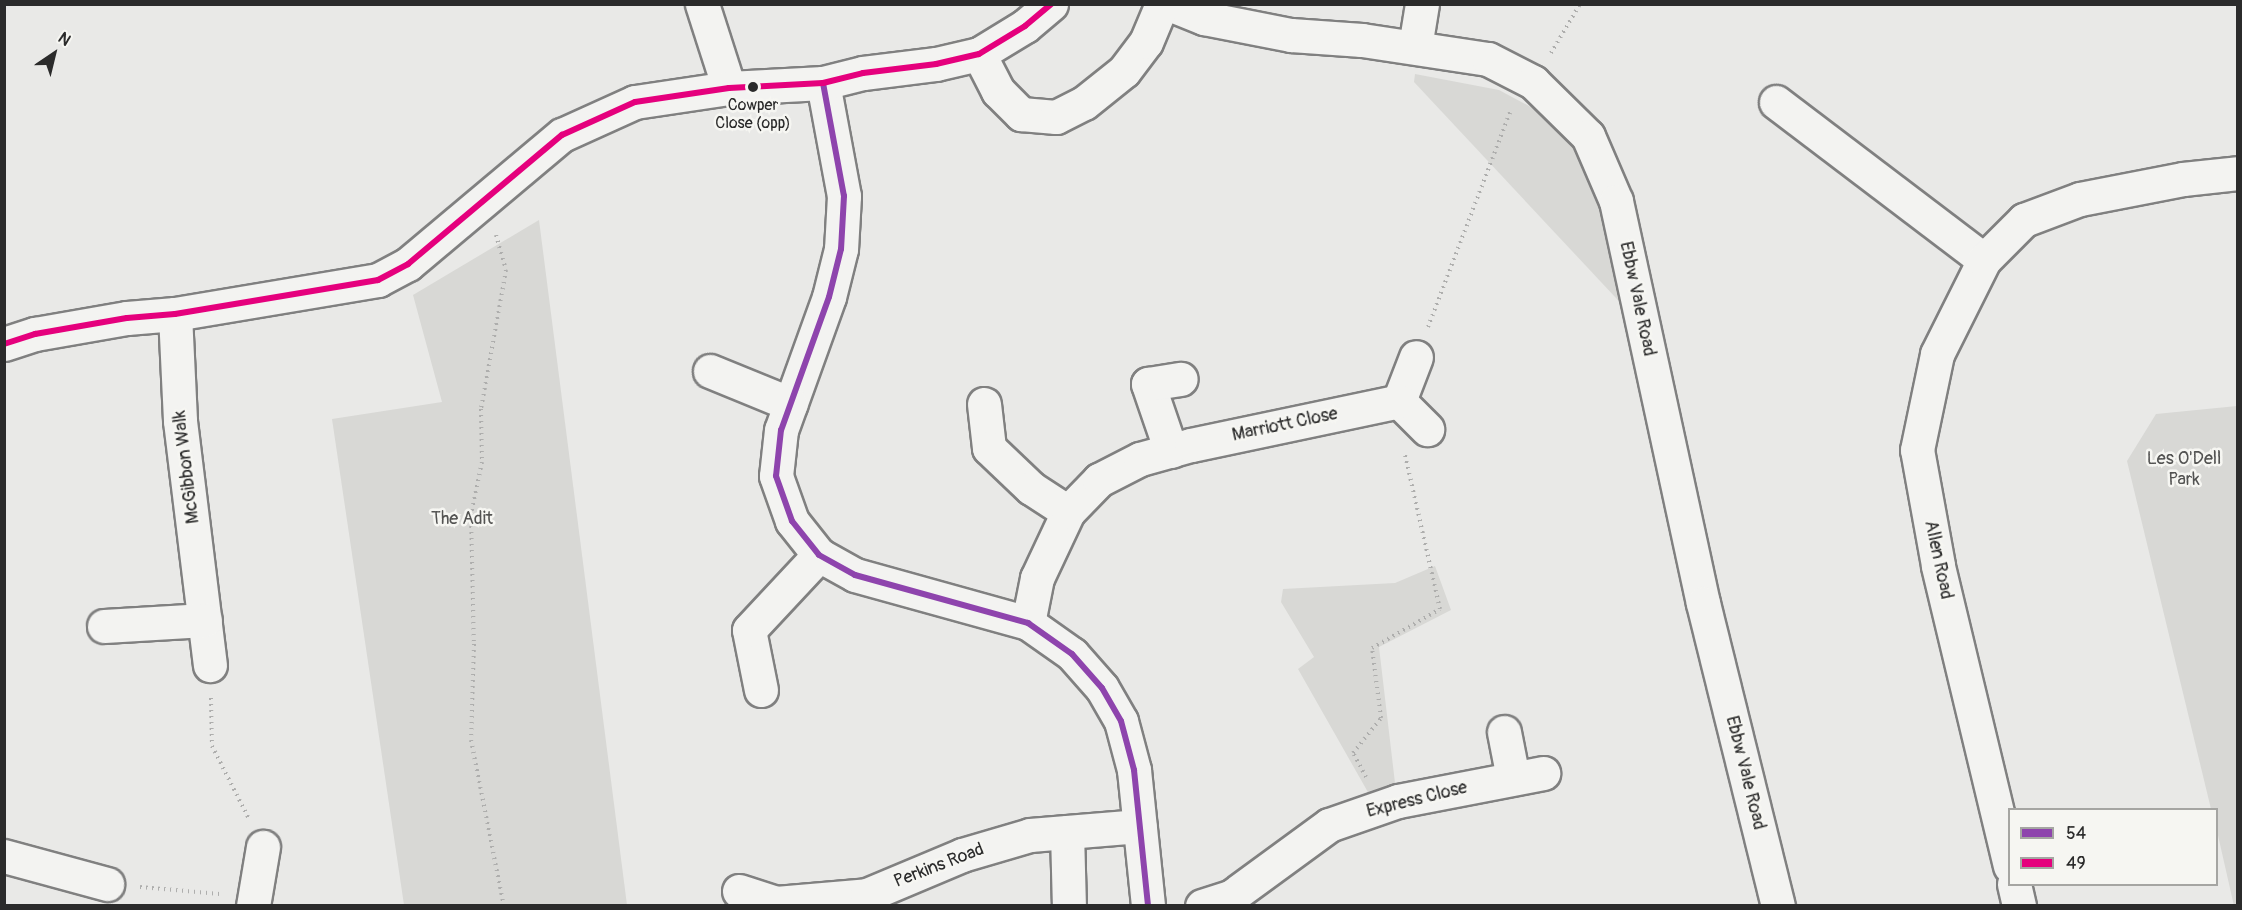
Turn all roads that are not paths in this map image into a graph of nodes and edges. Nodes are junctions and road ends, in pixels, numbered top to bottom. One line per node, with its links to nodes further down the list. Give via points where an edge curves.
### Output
1 (702, 4): 9 (street)
2 (1051, 4): 7 (street, via 1025,26)
3 (1162, 4): 7 (street, via 1146,42 1124,71 1084,103 1056,117 1021,114 998,91)
4 (1169, 4): 6 (street, Ebbw Vale Road, via 1204,18 1291,35)
5 (1422, 4): 6 (street)
6 (1414, 47): 44 (street, Ebbw Vale Road, via 1488,59 1529,80 1588,136 1616,201 1703,603)
7 (979, 54): 8 (street)
8 (823, 83): 9 (street); 19 (street, via 844,196 840,249 829,297)
9 (729, 88): 13 (street, via 636,102 562,135 408,264 378,280)
10 (1776, 102): 12 (street)
11 (2238, 173): 12 (street, Allen Road, via 2080,198 2024,220)
12 (1984, 260): 35 (street, Allen Road, via 1937,354 1917,450 1938,565)
13 (174, 314): 14 (street, via 35,334); 25 (street, McGibbon Walk, via 180,421)
14 (4, 344)
15 (1416, 357): 18 (street)
16 (710, 371): 19 (street)
17 (1181, 379): 22 (street, via 1148,384)
18 (1399, 401): 21 (street); 22 (street, Marriott Close)
19 (791, 404): 24 (street, via 781,430 776,476 792,520)
20 (984, 404): 23 (street, via 989,448 1031,488)
21 (1426, 429)
22 (1171, 451): 23 (street, Marriott Close, via 1140,459 1099,480)
23 (1068, 512): 26 (street, Marriott Close, via 1037,578)
24 (819, 555): 26 (street, via 855,575); 29 (street, via 749,630)
25 (205, 620): 27 (street); 28 (street, McGibbon Walk)
26 (1028, 623): 31 (street, via 1072,654 1102,688 1121,722 1134,770)
27 (104, 626)
28 (210, 665)
29 (761, 690)
30 (1504, 732): 43 (street, Express Close, via 1528,776 1383,806 1329,825 1232,896)
31 (1140, 826): 32 (street, Perkins Road); 42 (street)
32 (1067, 832): 40 (street, Perkins Road, via 1030,835 962,855 867,895); 41 (street)
33 (262, 847): 39 (street)
34 (4, 856): 36 (street)
35 (2008, 858)
36 (107, 884)
37 (2014, 886): 45 (street)
38 (739, 891): 40 (street, Perkins Road)
39 (253, 902)
40 (776, 904)
41 (1069, 906)
42 (1149, 906)
43 (1202, 906)
44 (1778, 906)
45 (2019, 906)

